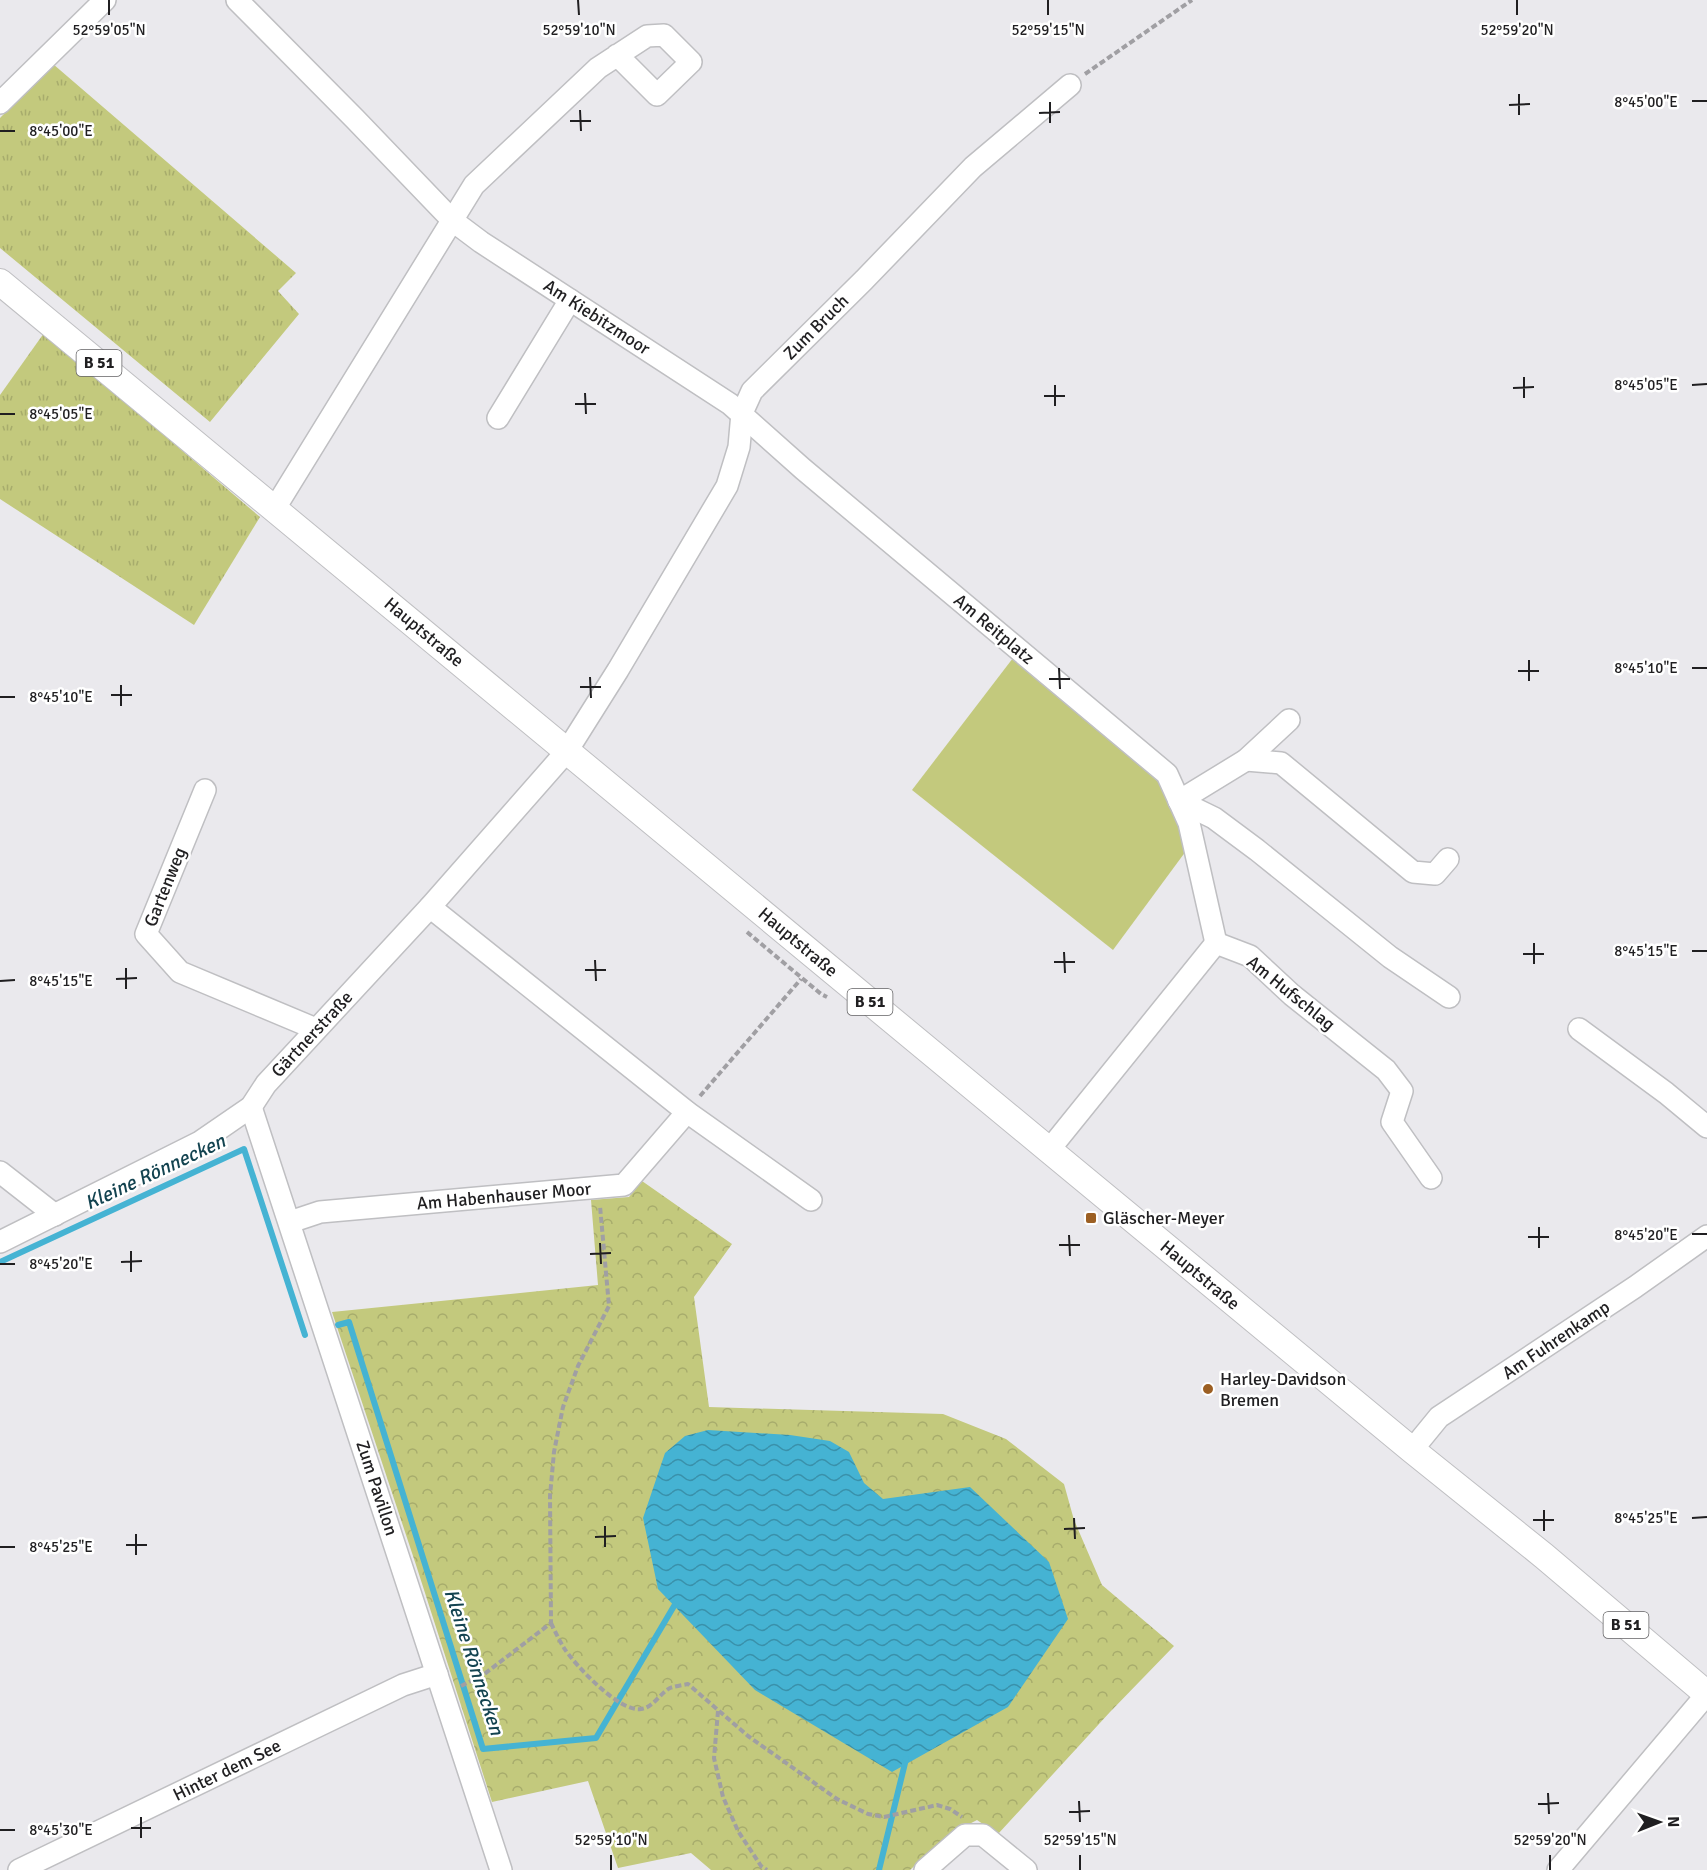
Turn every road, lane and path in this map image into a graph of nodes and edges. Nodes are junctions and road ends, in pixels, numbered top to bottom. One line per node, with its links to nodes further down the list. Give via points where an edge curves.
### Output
1 (105, 0): 6 (street)
2 (237, 0): 7 (street, Am Kiebitzmoor)
3 (1192, 0): 5 (path)
4 (616, 55): 7 (street, via 474,185)
5 (1070, 85): 10 (street, Zum Bruch, via 973,166 752,391)
6 (0, 103)
7 (453, 221): 9 (street, Am Kiebitzmoor); 12 (street)
8 (0, 282): 12 (main road, Hauptstraße / B 51)
9 (570, 300): 10 (street, Am Kiebitzmoor); 11 (street)
10 (742, 413): 14 (street, Zum Bruch, via 739,447 727,486); 17 (street, Am Reitplatz, via 802,469 1167,774)
11 (498, 418)
12 (275, 508): 14 (main road, Hauptstraße / B 51)
13 (1289, 720): 15 (street)
14 (567, 751): 19 (street, Gärtnerstraße); 28 (main road, Hauptstraße / B 51)
15 (1246, 760): 17 (street); 18 (street, via 1281,763 1413,872 1435,874)
16 (205, 790): 23 (street, Gartenweg, via 146,933 180,972)
17 (1179, 801): 20 (street, Am Reitplatz, via 1189,823); 22 (street, via 1214,818 1390,957)
18 (1448, 859)
19 (430, 907): 23 (street, Gärtnerstraße); 26 (street)
20 (1216, 943): 28 (street); 30 (street, Am Hufschlag, via 1250,956 1386,1070 1402,1091 1392,1122)
21 (801, 979): 26 (path)
22 (1449, 997)
23 (316, 1029): 25 (street, Gärtnerstraße, via 266,1084)
24 (1580, 1029): 27 (street)
25 (251, 1107): 33 (street, Gärtnerstraße, via 200,1142); 34 (street, Zum Pavillon)
26 (687, 1112): 31 (street, Am Habenhauser Moor, via 624,1185); 32 (street)
27 (1707, 1127)
28 (1049, 1150): 37 (main road, Hauptstraße / B 51)
29 (0, 1172): 33 (street)
30 (1431, 1178)
31 (598, 1187): 34 (street, Am Habenhauser Moor, via 320,1212); 38 (path, via 609,1306 578,1366 563,1407 554,1452 550,1496)
32 (811, 1200)
33 (55, 1215): 36 (street, Gärtnerstraße)
34 (290, 1222): 39 (street, Zum Pavillon)
35 (1707, 1236): 37 (street, Am Fuhrenkamp, via 1439,1417)
36 (0, 1242)
37 (1412, 1450): 41 (main road, Hauptstraße / B 51)
38 (551, 1623): 40 (path); 42 (path, via 564,1648 607,1694 630,1709 649,1707 670,1688 688,1684)
39 (437, 1674): 44 (street, Hinter dem See, via 403,1685); 45 (street, Zum Pavillon)
40 (472, 1681)
41 (1707, 1694): 49 (street)
42 (718, 1710): 43 (path, via 837,1799 884,1817 937,1805 964,1818); 46 (path, via 714,1758 723,1797 738,1831)
43 (973, 1835): 47 (street, via 965,1835); 48 (street, via 983,1835)
44 (19, 1870)
45 (501, 1870)
46 (767, 1870)
47 (925, 1870)
48 (1026, 1870)
49 (1558, 1870)

